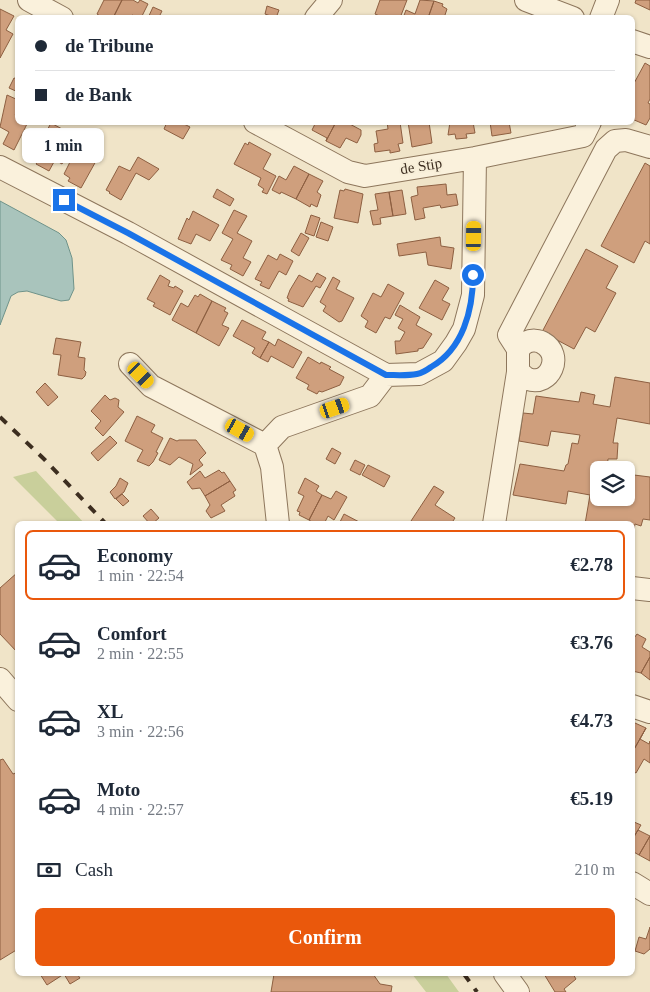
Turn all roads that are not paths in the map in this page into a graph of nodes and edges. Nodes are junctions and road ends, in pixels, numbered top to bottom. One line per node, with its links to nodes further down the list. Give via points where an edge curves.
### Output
1 (29, 0): 5 (street)
2 (331, 0): 6 (street)
3 (526, 0): 7 (street)
4 (608, 0): 8 (street)
5 (56, 15)
6 (318, 15)
7 (565, 15)
8 (602, 15)
9 (635, 42): 10 (street)
10 (650, 47)
11 (262, 125): 14 (street, de Stip, via 348,172 365,176)
12 (588, 125): 14 (street, de Stip, via 583,136)
13 (650, 147): 16 (street, via 615,140 606,149 509,335)
14 (475, 158): 19 (street, via 473,295 464,329 443,360 419,374)
15 (0, 168): 19 (street, via 128,233)
16 (518, 349): 18 (street); 18 (street, via 528,341 540,341 550,348 555,360 551,371 541,379 529,379)
17 (130, 364): 20 (street, via 151,386)
18 (518, 372): 22 (street)
19 (386, 375): 20 (street, via 370,396 282,427)
20 (265, 445): 21 (street, via 272,467)
21 (278, 521)
22 (494, 521)
23 (635, 588): 24 (street)
24 (650, 590)
25 (0, 680): 26 (street)
26 (15, 697)
27 (635, 707): 28 (street)
28 (650, 712)
29 (635, 885): 30 (street)
30 (650, 894)
31 (506, 976): 32 (street)
32 (518, 992)

